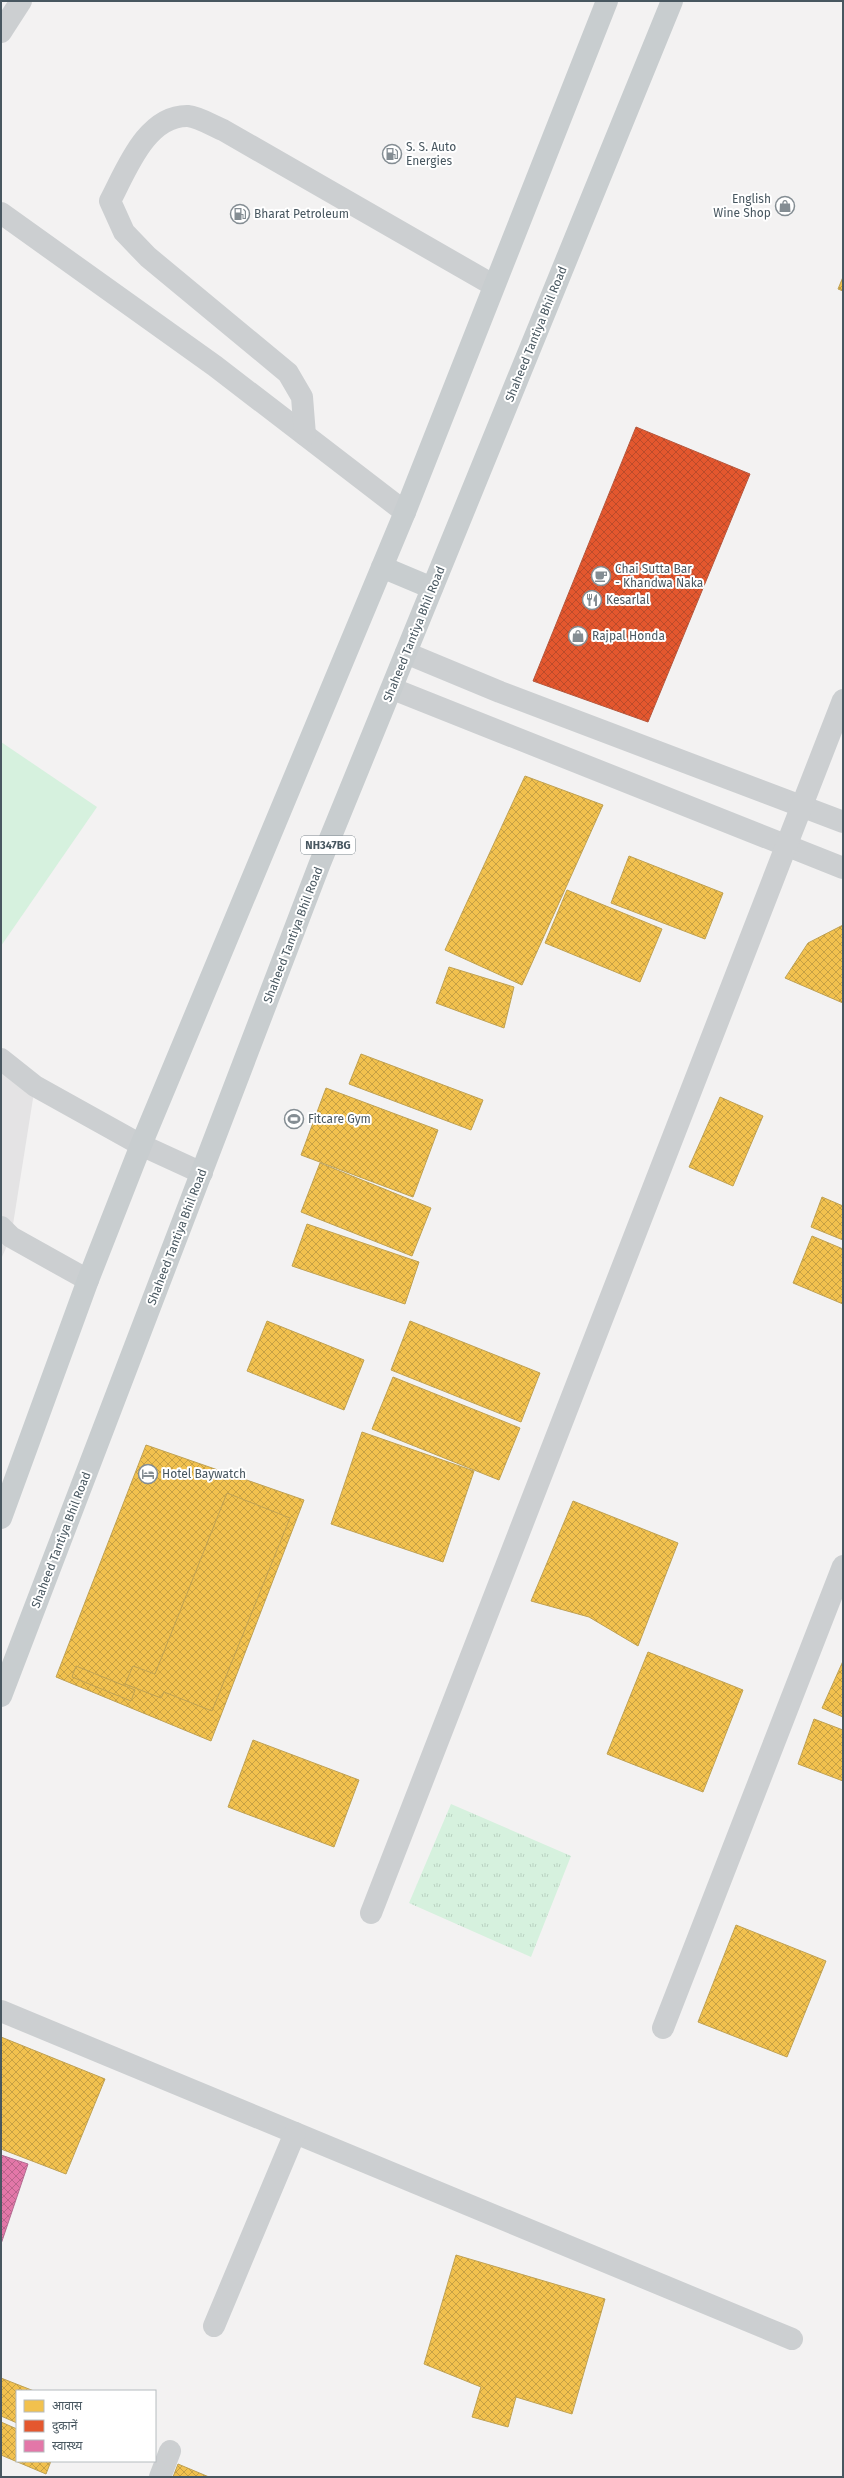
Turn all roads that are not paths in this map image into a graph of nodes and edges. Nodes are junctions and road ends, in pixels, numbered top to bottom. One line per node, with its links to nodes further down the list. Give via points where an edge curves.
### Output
1 (21, 1): 4 (street)
2 (607, 1): 6 (main road)
3 (672, 1): 10 (main road, Shaheed Tantiya Bhil Road / NH347BG)
4 (1, 32)
5 (1, 212): 7 (street, via 215,366)
6 (493, 285): 7 (street, via 223,130 188,116 165,122 145,139 110,201 124,232 148,257 288,373 302,397); 8 (main road)
7 (305, 435): 8 (street)
8 (405, 512): 9 (main road)
9 (382, 567): 10 (main road); 19 (main road)
10 (432, 588): 11 (main road, Shaheed Tantiya Bhil Road / NH347BG)
11 (406, 653): 12 (main road, Shaheed Tantiya Bhil Road / NH347BG); 14 (street, via 500,692)
12 (393, 689): 16 (street); 20 (main road, Shaheed Tantiya Bhil Road / NH347BG, via 320,864)
13 (843, 700): 14 (street)
14 (802, 806): 15 (street); 16 (street)
15 (843, 822)
16 (786, 846): 17 (street); 26 (street)
17 (843, 868)
18 (1, 1059): 19 (street, via 35,1086)
19 (141, 1145): 20 (street); 22 (main road)
20 (202, 1172): 25 (main road, Shaheed Tantiya Bhil Road / NH347BG)
21 (1, 1227): 22 (street, via 11,1236)
22 (88, 1280): 23 (main road)
23 (1, 1518)
24 (843, 1566): 28 (street)
25 (1, 1696)
26 (372, 1913)
27 (1, 2011): 29 (street)
28 (664, 2028)
29 (295, 2133): 30 (street); 31 (street)
30 (214, 2326)
31 (792, 2339)
32 (170, 2451): 33 (street)
33 (160, 2477)

